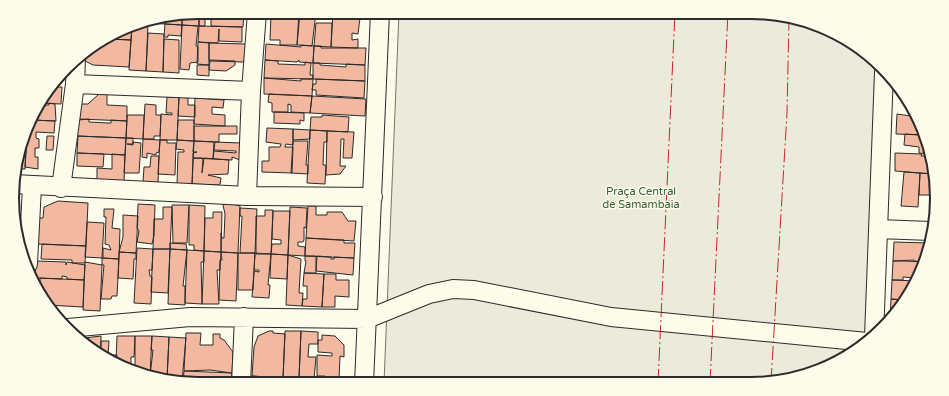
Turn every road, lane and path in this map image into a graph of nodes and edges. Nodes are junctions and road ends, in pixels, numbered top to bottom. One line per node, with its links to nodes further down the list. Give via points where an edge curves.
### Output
1 (256, 19): 6 (street)
2 (380, 19): 11 (street)
3 (76, 67): 5 (street)
4 (884, 78): 12 (street)
5 (75, 84): 6 (street); 9 (street)
6 (251, 91): 10 (street)
7 (19, 185): 8 (street)
8 (32, 186): 9 (street); 14 (street)
9 (61, 188): 10 (street)
10 (247, 196): 11 (street)
11 (373, 197): 16 (street)
12 (878, 229): 13 (street); 18 (street)
13 (927, 231)
14 (28, 257)
15 (244, 317): 16 (street); 17 (street, via 190,317); 20 (street)
16 (367, 319): 19 (street, via 429,294 453,289 474,290 611,317); 21 (street)
17 (74, 327)
18 (874, 328)
19 (858, 341)
20 (241, 377)
21 (364, 377)

